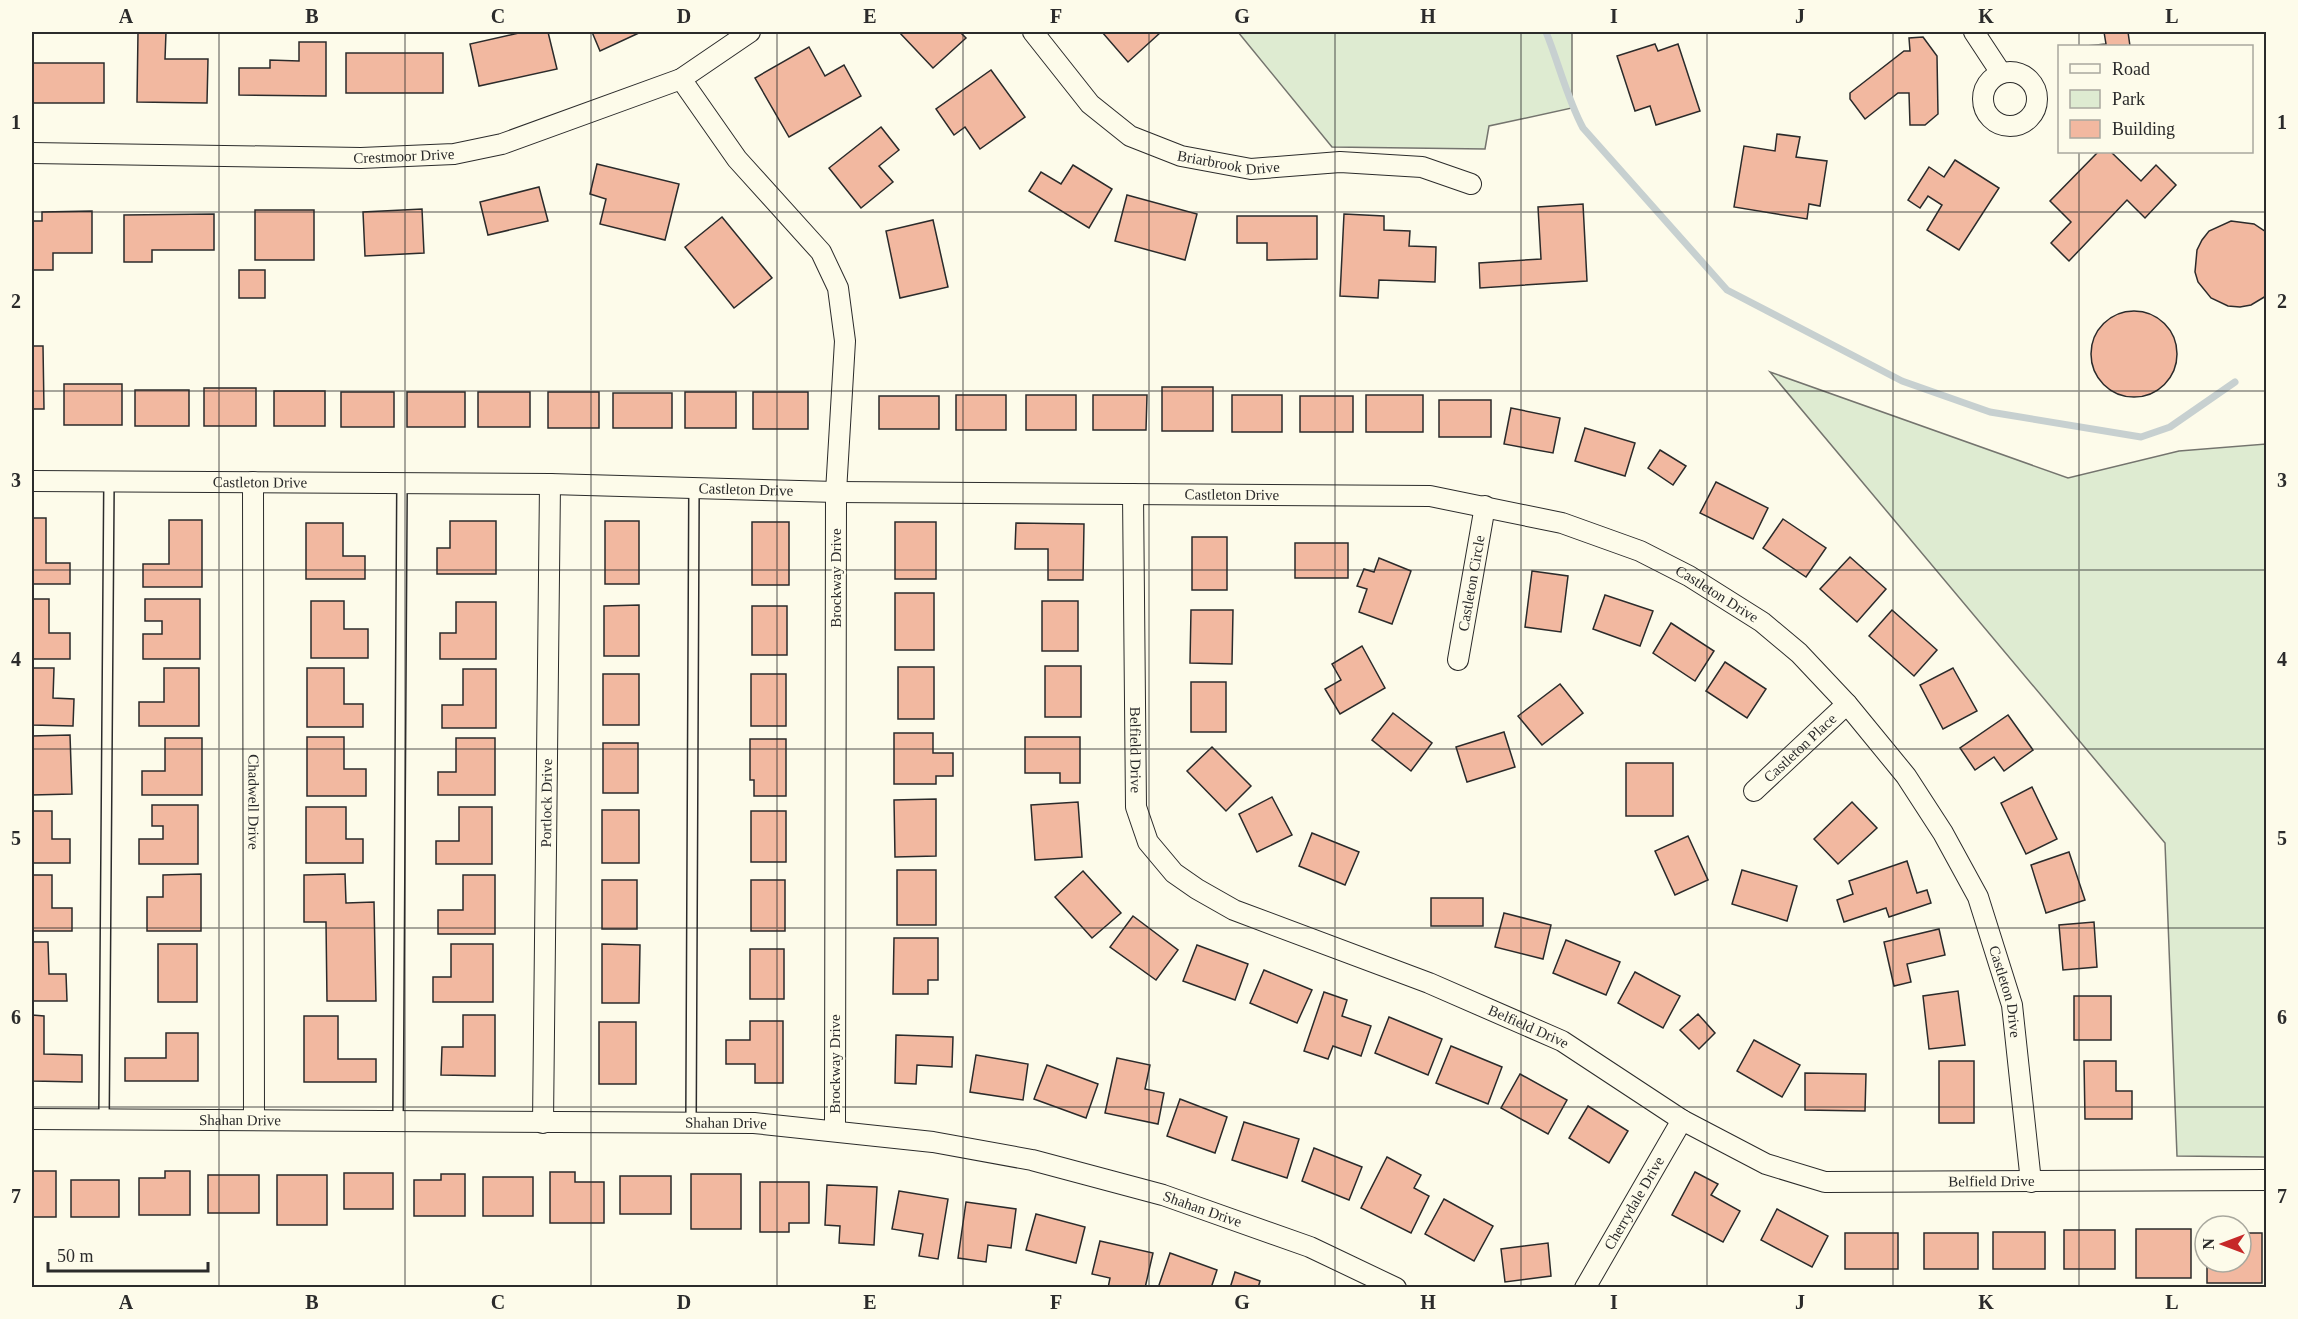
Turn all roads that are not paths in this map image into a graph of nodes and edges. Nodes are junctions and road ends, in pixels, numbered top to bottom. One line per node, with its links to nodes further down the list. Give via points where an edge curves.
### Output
1 (750, 32): 5 (street, Crestmoor Drive)
2 (1033, 32): 7 (street, Briarbrook Drive, via 1090,104 1130,136 1181,156 1251,169 1340,162 1422,166)
3 (1974, 32): 4 (street)
4 (2001, 73)
5 (681, 79): 6 (street, Crestmoor Drive, via 502,144 454,154 361,158); 14 (street, Brockway Drive, via 737,159 821,252 838,288 845,341)
6 (32, 153)
7 (1471, 184)
8 (32, 481): 9 (street, Castleton Drive)
9 (109, 481): 10 (street, Castleton Drive); 21 (lane)
10 (253, 482): 11 (street, Castleton Drive); 22 (street, Chadwell Drive)
11 (402, 483): 12 (street, Castleton Drive); 24 (lane)
12 (550, 484): 13 (street, Castleton Drive); 26 (street, Portlock Drive)
13 (694, 488): 14 (street, Castleton Drive); 25 (lane)
14 (836, 492): 15 (street, Castleton Drive); 27 (street, Brockway Drive)
15 (1133, 494): 16 (street, Castleton Drive, via 1430,496); 23 (street, Belfield Drive, via 1136,807 1148,842 1174,873 1234,910 1429,983 1562,1041)
16 (1485, 506): 17 (street, Castleton Circle); 18 (street, Castleton Drive, via 1562,523 1640,551 1689,576 1762,622 1799,653)
17 (1458, 660)
18 (1847, 704): 19 (street, Castleton Place); 29 (street, Castleton Drive, via 1906,776 1943,832 1978,897 2012,1005)
19 (1754, 791)
20 (32, 1119): 21 (street, Shahan Drive)
21 (105, 1119): 22 (street, Shahan Drive)
22 (254, 1120): 24 (street, Shahan Drive)
23 (1682, 1120): 29 (street, Belfield Drive, via 1766,1164 1825,1182); 31 (street, Cherrydale Drive)
24 (398, 1122): 26 (street, Shahan Drive)
25 (691, 1122): 26 (street, Shahan Drive); 27 (street, Shahan Drive)
26 (543, 1124)
27 (835, 1130): 30 (street, Shahan Drive, via 1032,1160 1163,1195 1310,1247)
28 (2266, 1180): 29 (street, Belfield Drive)
29 (2031, 1182)
30 (1396, 1287)
31 (1585, 1287)

